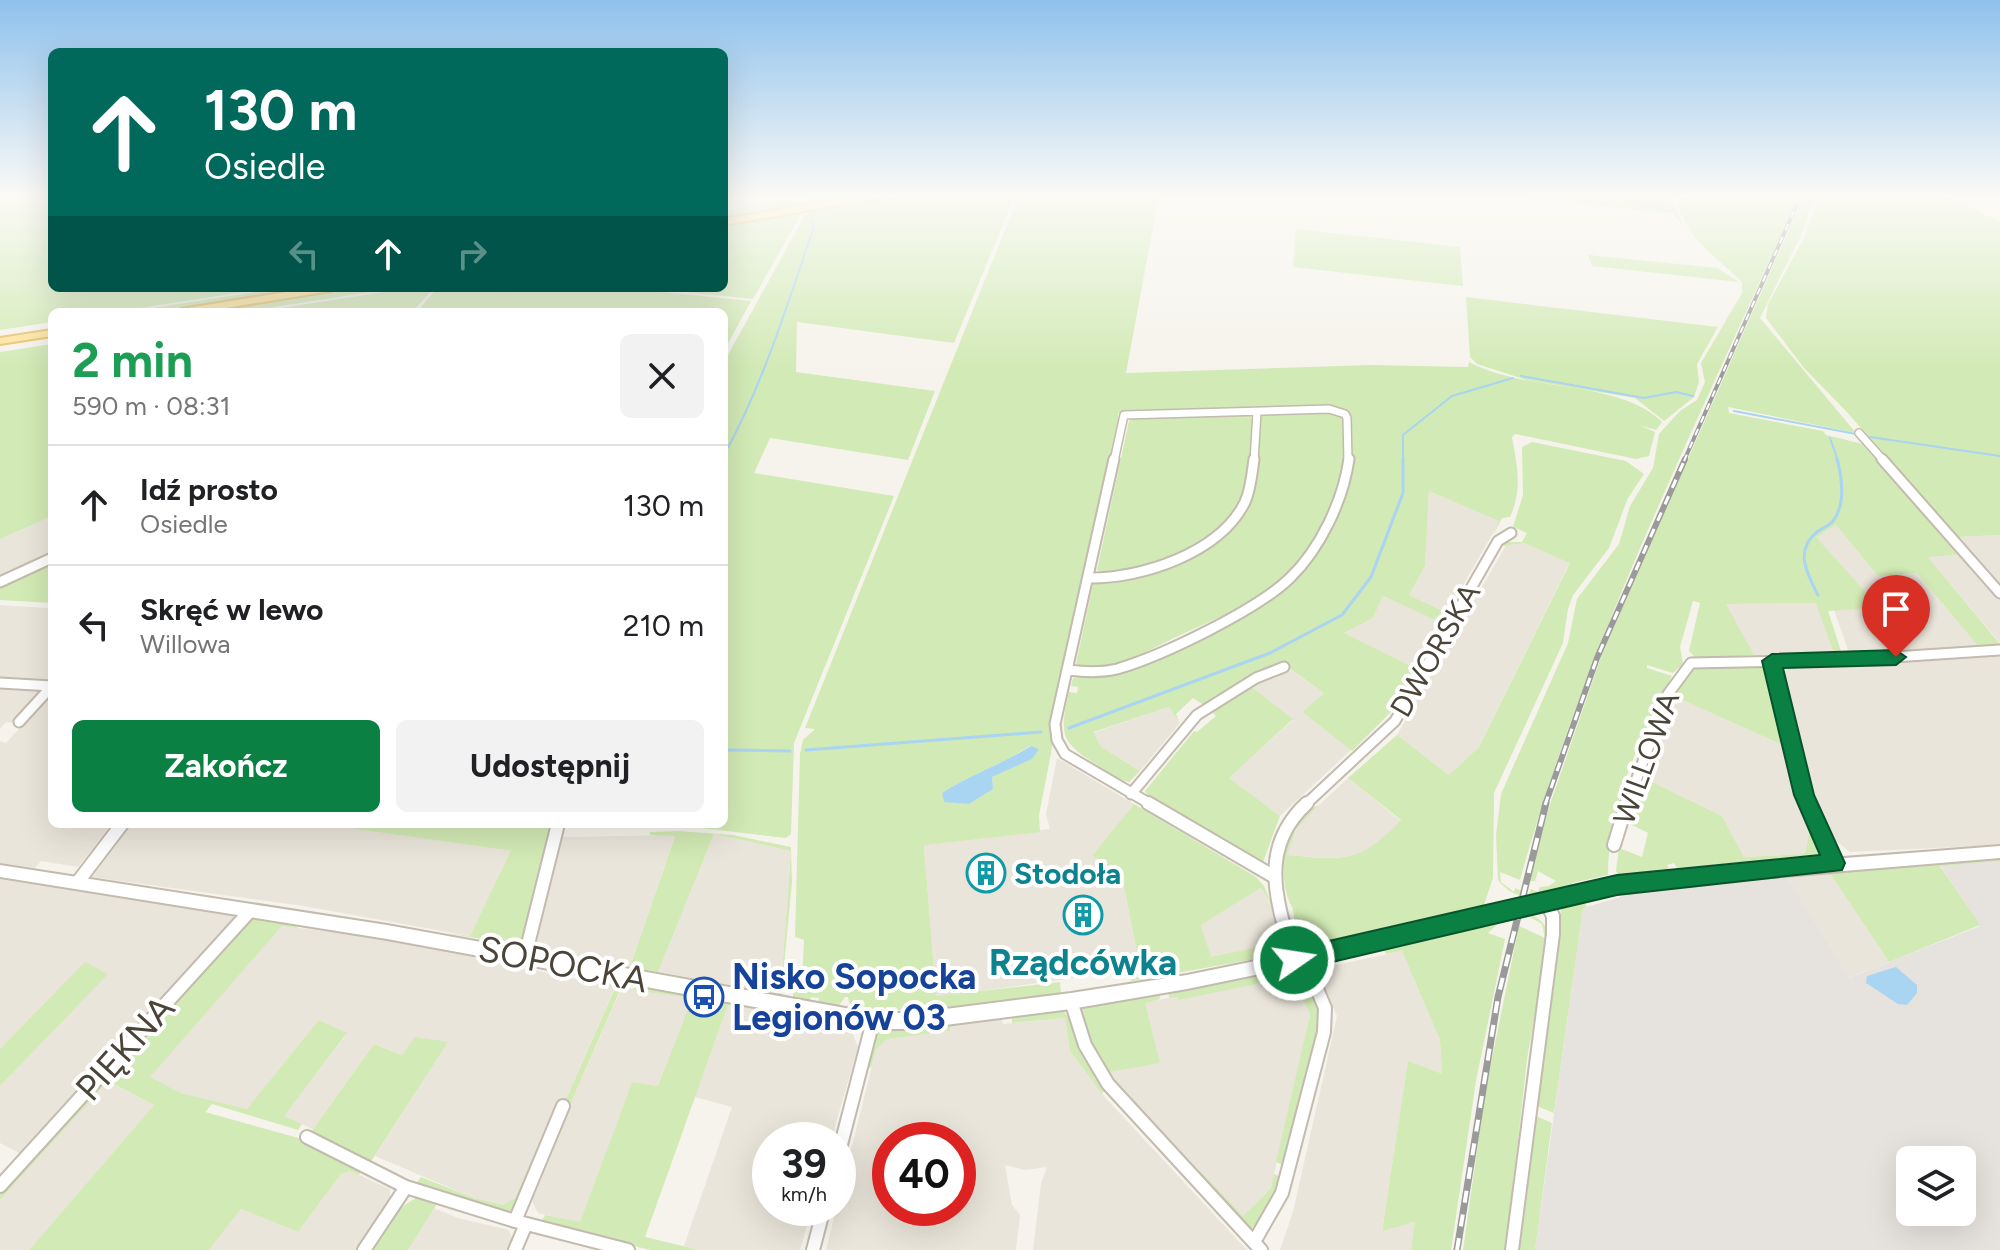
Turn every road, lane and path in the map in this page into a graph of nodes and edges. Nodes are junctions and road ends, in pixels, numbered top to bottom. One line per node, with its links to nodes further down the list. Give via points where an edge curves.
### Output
1 (306, 292): 2 (main road)
2 (206, 308)
3 (48, 334): 4 (main road)
4 (0, 341)
5 (1257, 412): 9 (street, via 1247,496 1223,531 1142,573); 9 (street, via 1124,415); 15 (street, via 1332,409 1348,418 1344,485 1300,567 1266,596 1124,666)
6 (1859, 433): 11 (street)
7 (1511, 533): 27 (street, DWORSKA, via 1498,541 1395,721 1289,820 1279,840)
8 (48, 560): 10 (street)
9 (1088, 578): 15 (street)
10 (0, 582)
11 (2000, 593)
12 (2000, 650): 13 (street, WILLOWA)
13 (1772, 661): 23 (street, WILLOWA, via 1697,662 1682,670 1639,764); 25 (street, via 1804,795)
14 (1284, 667): 20 (street, via 1197,715)
15 (1068, 670): 20 (street, via 1055,724 1059,744 1065,754)
16 (0, 683): 17 (street)
17 (48, 686)
18 (48, 690): 19 (street)
19 (19, 722)
20 (1131, 794): 27 (street)
21 (119, 828): 28 (street)
22 (557, 828): 31 (street)
23 (1614, 845)
24 (2000, 852): 25 (street, SOPOCKA)
25 (1834, 863): 29 (street, SOPOCKA, via 1650,880)
26 (0, 871): 28 (street, SOPOCKA)
27 (1273, 876): 32 (street, DWORSKA)
28 (77, 883): 30 (street, SOPOCKA)
29 (1545, 900): 32 (street, SOPOCKA); 47 (street, via 1553,916 1553,934)
30 (250, 911): 31 (street, SOPOCKA); 38 (street, PIĘKNA)
31 (525, 956): 34 (street, SOPOCKA)
32 (1299, 959): 33 (street, SOPOCKA); 42 (street, DWORSKA, via 1325,1008 1324,1032 1282,1193)
33 (1071, 1001): 34 (street, SOPOCKA, via 914,1021); 42 (street, via 1078,1033 1108,1084)
34 (873, 1021): 36 (street)
35 (563, 1106): 40 (street)
36 (847, 1122)
37 (307, 1137): 39 (street)
38 (0, 1186)
39 (406, 1187): 40 (street); 43 (street)
40 (521, 1222): 44 (street); 45 (street)
41 (819, 1226): 46 (street)
42 (1257, 1246)
43 (364, 1250)
44 (515, 1250)
45 (628, 1250)
46 (813, 1250)
47 (1512, 1250)

